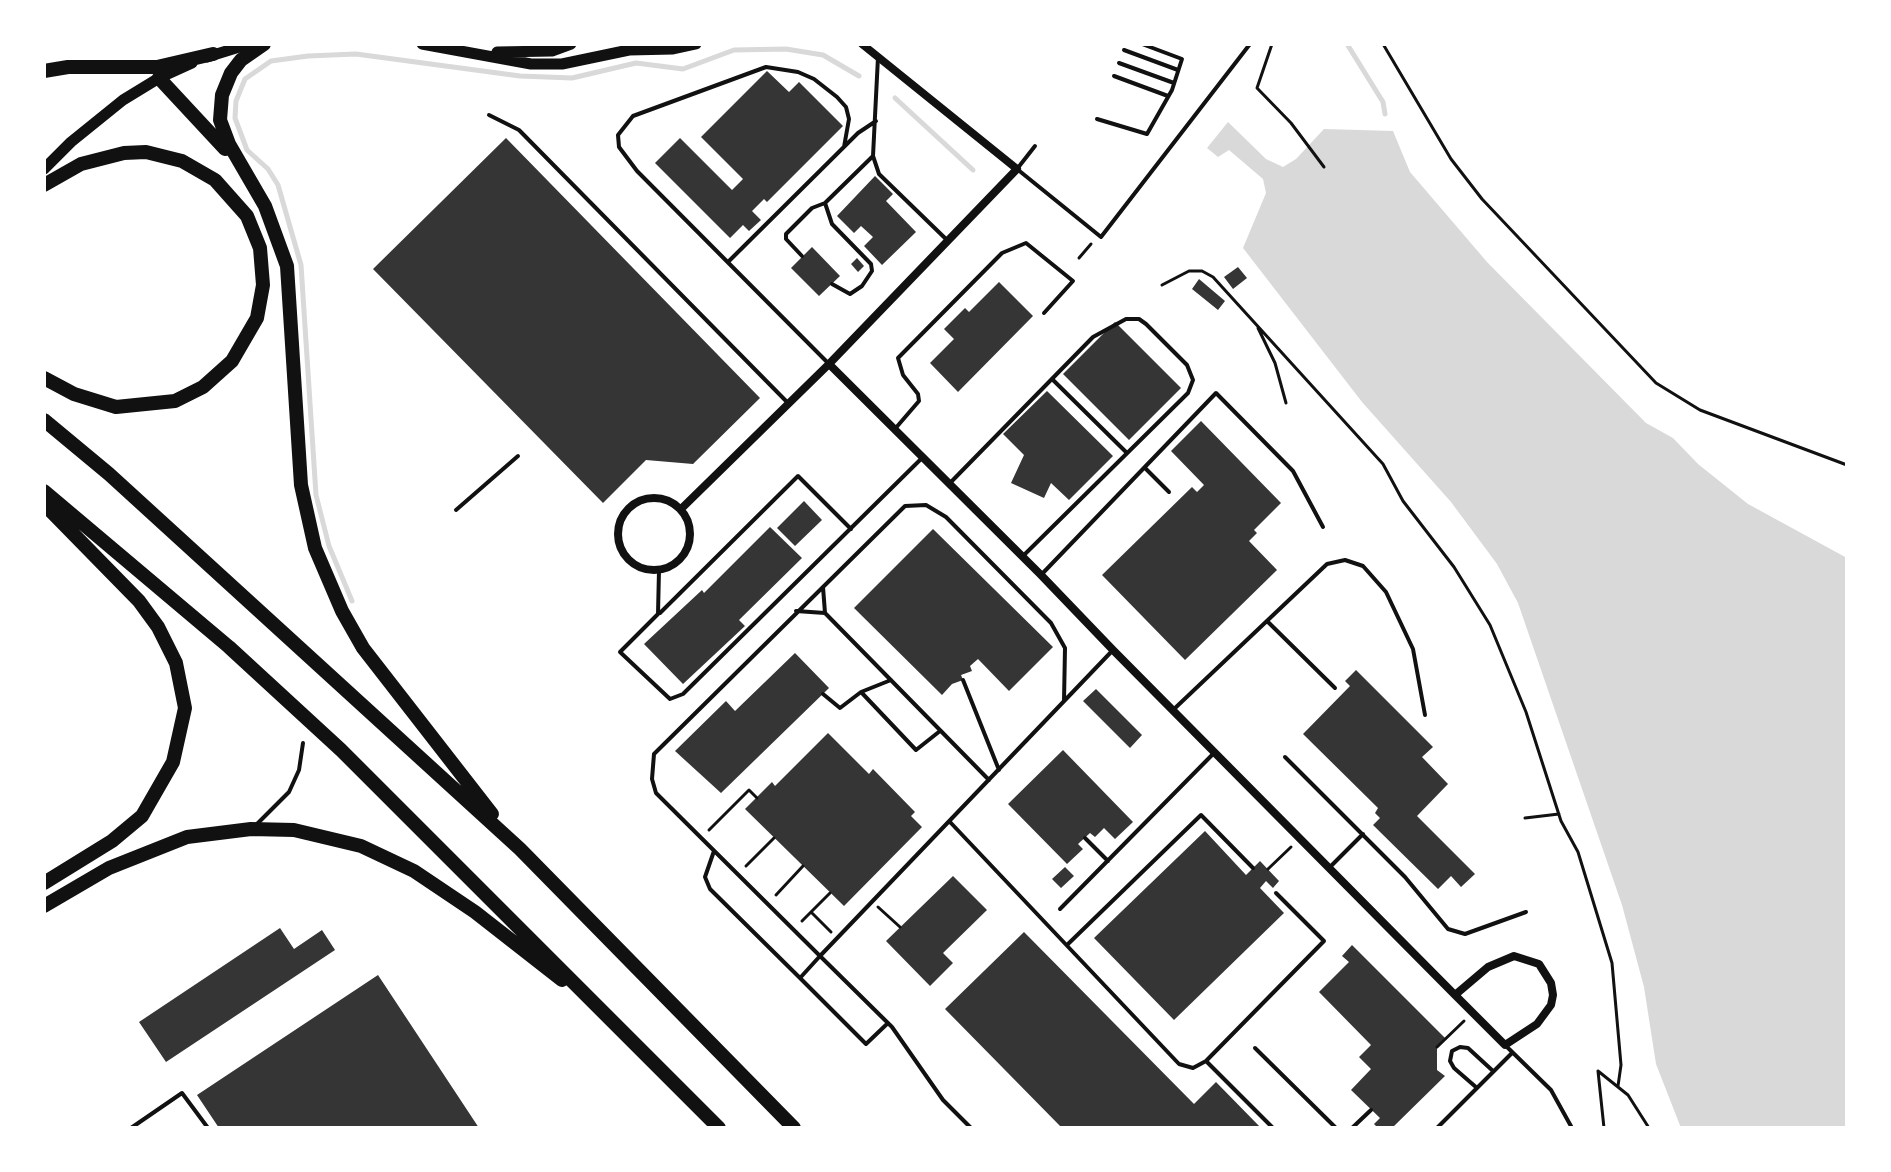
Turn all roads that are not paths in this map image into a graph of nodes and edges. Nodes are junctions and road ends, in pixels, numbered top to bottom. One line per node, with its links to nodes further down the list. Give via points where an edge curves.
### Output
1 (249, 44): 13 (main road)
2 (264, 44): 28 (highway, via 241,60 222,95 220,120)
3 (422, 44): 12 (main road)
4 (571, 44): 12 (main road, via 552,51)
5 (647, 44): 10 (main road)
6 (696, 44): 10 (main road)
7 (862, 44): 14 (street)
8 (1142, 44): 16 (lane, via 1182,59)
9 (1250, 44): 30 (lane, via 1101,237)
10 (661, 48): 12 (main road, via 562,64 531,64)
11 (1124, 50): 16 (lane)
12 (486, 53)
13 (213, 54): 17 (highway, via 157,67); 19 (main road)
14 (878, 54): 24 (lane); 30 (street)
15 (1119, 63): 20 (lane)
16 (1178, 70): 20 (lane)
17 (44, 71)
18 (1114, 76): 21 (lane)
19 (159, 78): 28 (highway); 29 (main road, via 94,122)
20 (1174, 83): 21 (lane)
21 (1168, 96): 23 (lane, via 1147,134)
22 (489, 115): 41 (lane, via 519,130)
23 (1097, 119)
24 (876, 121): 26 (lane); 27 (lane)
25 (1035, 146): 30 (lane)
26 (844, 147): 35 (lane); 35 (lane, via 846,107 814,79 782,68 748,71 633,116 618,135 626,157)
27 (873, 156): 32 (lane); 33 (lane, via 879,174)
28 (239, 164): 83 (highway, via 265,206 287,266 301,485 326,579 383,677)
29 (44, 169)
30 (1017, 169): 33 (street)
31 (44, 185): 39 (highway, via 81,164 124,153 182,161 215,180 247,216 260,248 263,285 257,318 238,354 218,376 175,401 116,407)
32 (825, 203): 34 (lane, via 812,208 786,234); 36 (lane, via 832,224 872,271 850,294)
33 (949, 242): 38 (street)
34 (802, 256)
35 (728, 262): 38 (lane)
36 (832, 284)
37 (1044, 313): 43 (lane, via 1073,281 1026,243 1002,253 898,358 919,401)
38 (829, 364): 41 (street); 43 (street)
39 (44, 378)
40 (1052, 378): 44 (lane); 44 (lane, via 1093,337 1131,318 1146,324 1191,369 1193,380 1188,393); 48 (lane)
41 (789, 404): 52 (street)
42 (44, 420): 83 (highway)
43 (894, 430): 46 (street)
44 (1127, 453): 56 (lane)
45 (518, 456): 53 (lane)
46 (922, 458): 48 (street); 55 (lane)
47 (1145, 468): 50 (lane); 54 (lane, via 1216,393 1293,471); 58 (lane)
48 (949, 484): 56 (street)
49 (44, 491): 97 (highway, via 263,678)
50 (1169, 492)
51 (44, 504): 88 (highway, via 158,627 176,663 185,708 173,762 142,816)
52 (681, 509): 57 (street, via 689,523 685,554); 57 (street, via 664,499 644,499 627,509 618,527 620,547 629,560 643,569)
53 (456, 510)
54 (1323, 527)
55 (851, 529): 62 (lane, via 798,476); 62 (lane, via 683,694 670,699 620,652)
56 (1023, 557): 58 (street)
57 (659, 570): 62 (lane)
58 (1041, 575): 64 (street)
59 (823, 587): 60 (lane); 61 (lane); 70 (lane, via 905,506 916,503 935,509 1060,633 1066,660)
60 (796, 611): 61 (lane); 84 (lane, via 661,743 652,765 656,793)
61 (825, 613): 65 (lane)
62 (658, 614)
63 (1267, 621): 67 (lane); 71 (lane); 72 (lane, via 1327,564 1345,560 1363,566 1386,592 1413,649)
64 (1113, 650): 70 (lane); 71 (street)
65 (891, 680): 68 (lane); 73 (lane)
66 (963, 680): 77 (lane)
67 (1335, 688)
68 (861, 692): 69 (lane, via 840,708); 73 (lane, via 916,750)
69 (823, 694)
70 (1064, 701): 77 (lane)
71 (1173, 710): 75 (street)
72 (1425, 715)
73 (940, 731): 78 (lane)
74 (303, 743): 80 (lane, via 289,792)
75 (1215, 753): 85 (lane); 87 (street)
76 (1285, 757): 81 (lane)
77 (999, 770): 78 (lane)
78 (989, 780): 79 (lane)
79 (950, 822): 93 (lane); 94 (lane)
80 (251, 829): 90 (highway, via 187,837 149,850); 97 (highway, via 336,838 414,871)
81 (1363, 834): 87 (lane); 92 (lane, via 1456,934)
82 (1085, 838): 85 (lane)
83 (520, 849): 108 (highway)
84 (714, 851): 94 (lane); 95 (lane, via 705,877 710,889)
85 (1108, 861): 91 (lane)
86 (1253, 868): 93 (lane, via 1201,815)
87 (1329, 868): 96 (street)
88 (44, 883)
89 (1276, 893): 101 (lane, via 1324,941)
90 (44, 906)
91 (1060, 909)
92 (1526, 912)
93 (1067, 945): 101 (lane, via 1179,1064 1193,1068)
94 (820, 956): 95 (lane); 98 (lane)
95 (800, 978): 98 (lane, via 866,1044)
96 (1455, 995): 100 (street); 100 (street, via 1500,960 1514,956 1539,964 1551,983 1551,1005)
97 (616, 1022): 107 (highway)
98 (888, 1023): 109 (lane, via 943,1100)
99 (1255, 1048): 111 (lane)
100 (1509, 1049): 102 (lane); 114 (lane, via 1551,1090)
101 (1206, 1061): 110 (lane)
102 (1493, 1071): 103 (lane); 103 (lane, via 1468,1048 1452,1051 1454,1068)
103 (1477, 1088): 113 (lane)
104 (1371, 1110): 112 (lane)
105 (131, 1128): 106 (lane, via 182,1093)
106 (208, 1128)
107 (719, 1128)
108 (794, 1128)
109 (971, 1128)
110 (1273, 1128)
111 (1336, 1128)
112 (1352, 1128)
113 (1437, 1128)
114 (1572, 1128)

